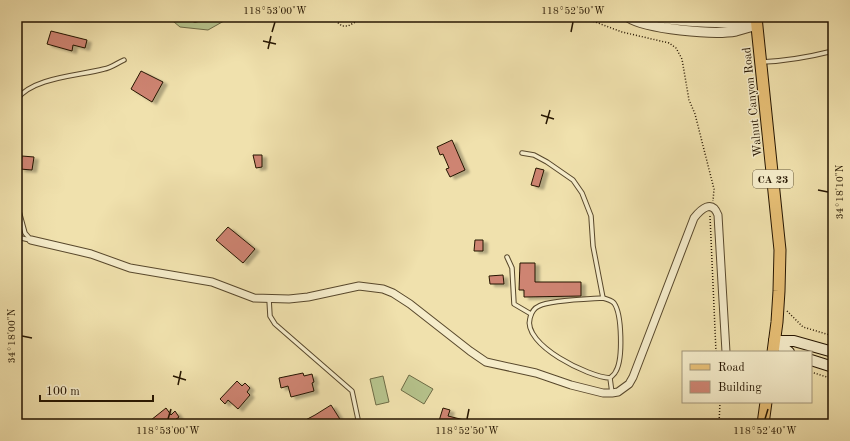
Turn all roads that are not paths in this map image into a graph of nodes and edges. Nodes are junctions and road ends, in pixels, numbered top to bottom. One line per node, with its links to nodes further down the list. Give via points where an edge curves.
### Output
1 (187, 17): 2 (lane, via 195,20)
2 (205, 17)
3 (628, 17): 5 (street, via 635,22 662,28 709,32 734,31)
4 (657, 17): 5 (street, via 685,21)
5 (756, 21): 8 (main road, Walnut Canyon Road / CA 23)
6 (833, 51): 8 (lane, via 782,61)
7 (124, 60): 9 (lane, via 106,69 35,85)
8 (761, 62): 18 (main road, Walnut Canyon Road / CA 23, via 780,250)
9 (17, 99)
10 (522, 153): 15 (lane, via 534,155 547,162 573,180 582,192 591,216)
11 (17, 204): 13 (lane, via 25,233)
12 (17, 237): 13 (lane)
13 (31, 240): 16 (street, via 91,254 130,268 205,280 254,298)
14 (508, 257): 17 (lane, via 512,268 514,304)
15 (603, 298): 17 (lane, via 546,303 537,307); 24 (lane, via 610,300 617,308 621,342 617,370)
16 (269, 299): 25 (street, via 289,300 359,286 383,289 410,304 486,362); 27 (lane, via 270,316 275,324 352,392)
17 (531, 314): 24 (lane, via 530,330 539,343 573,366 602,378)
18 (773, 346): 20 (main road); 21 (main road, via 794,341)
19 (726, 351): 25 (street, via 718,215 712,207 705,207 694,218 633,377 625,387)
20 (786, 351)
21 (833, 352)
22 (812, 360): 23 (main road)
23 (833, 367)
24 (610, 378): 25 (lane)
25 (612, 393)
26 (766, 403): 28 (main road)
27 (359, 424)
28 (763, 424)

